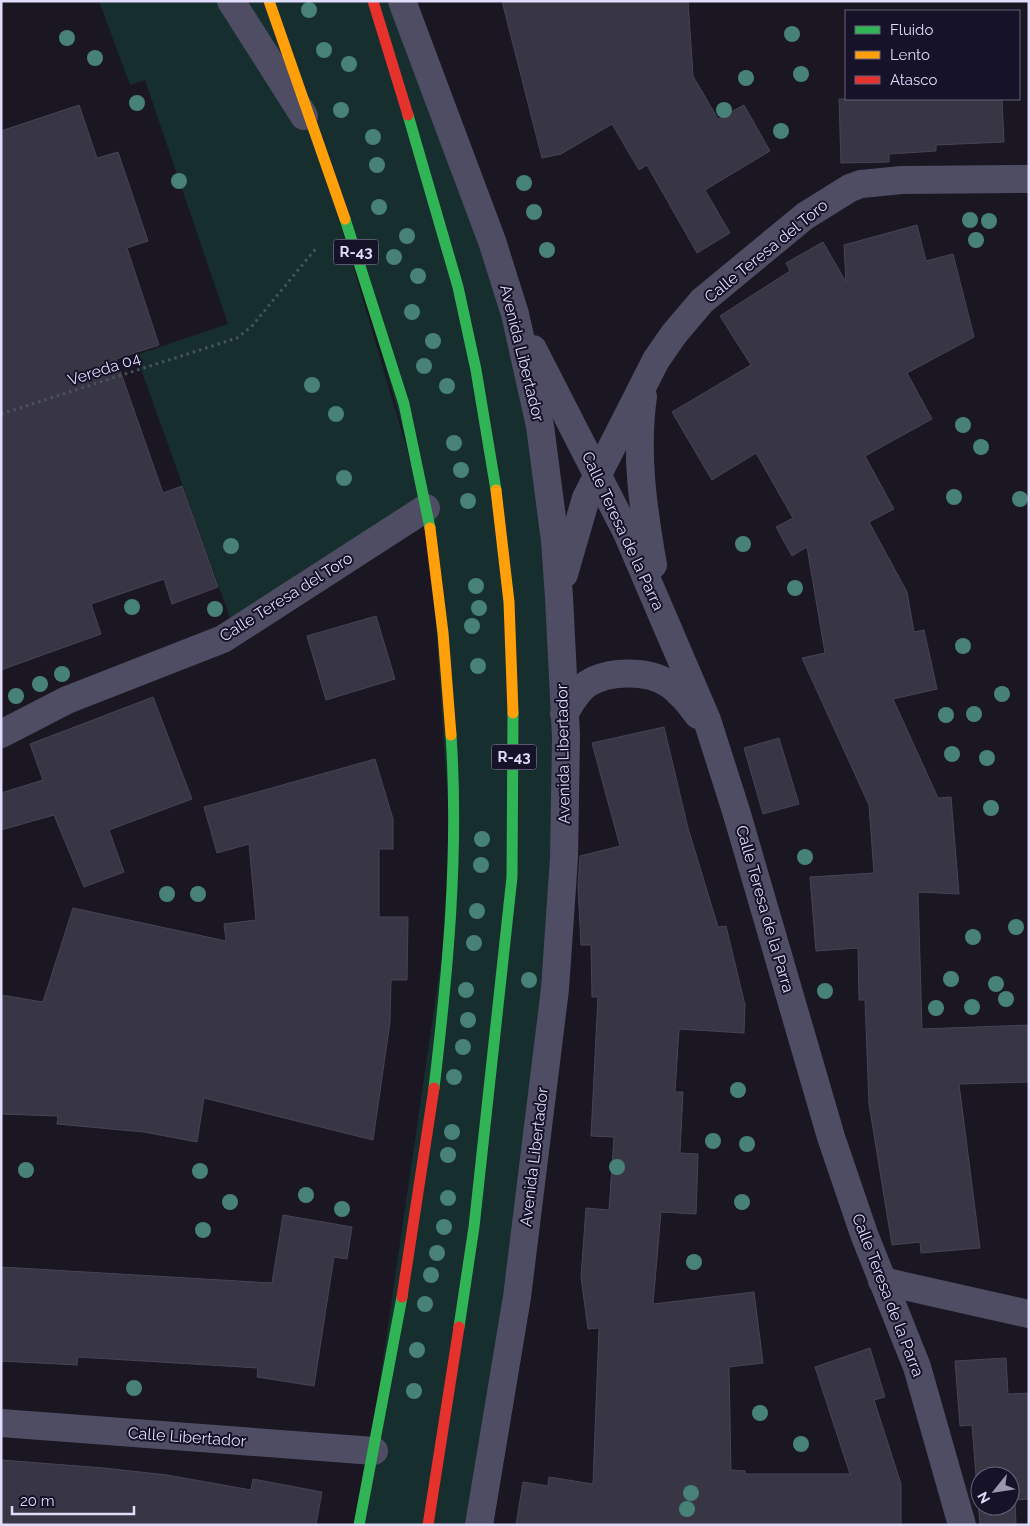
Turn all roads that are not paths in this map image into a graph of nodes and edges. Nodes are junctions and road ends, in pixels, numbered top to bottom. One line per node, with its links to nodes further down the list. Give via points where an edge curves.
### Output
1 (231, 1): 5 (street)
2 (269, 1): 5 (main road, R-43)
3 (373, 1): 21 (main road, R-43, via 434,201 458,287 476,370 501,522 512,678 512,877 499,1013 474,1227)
4 (402, 1): 7 (street, Avenida Libertador, via 492,242)
5 (316, 136): 10 (main road, R-43, via 389,351 414,442)
6 (1029, 179): 8 (street, Calle Teresa del Toro, via 902,180 850,188 805,216 702,301 674,334)
7 (515, 314): 9 (street, Calle Teresa de la Parra); 11 (street, Avenida Libertador, via 542,443)
8 (645, 381): 9 (street, Calle Teresa del Toro); 12 (street, via 639,424 639,469 644,514)
9 (598, 475): 11 (street, Calle Teresa del Toro, via 577,526); 12 (street, Calle Teresa de la Parra)
10 (426, 508): 14 (street, Calle Teresa del Toro, via 222,639 67,700); 19 (main road, R-43, via 444,649 452,750 453,879 442,1020 422,1177)
11 (559, 597): 13 (street, Avenida Libertador)
12 (665, 620): 15 (street, Calle Teresa de la Parra)
13 (564, 714): 15 (street, via 576,694 588,683 627,673 668,684 698,714); 22 (street, Avenida Libertador, via 564,858 555,990 517,1297)
14 (1, 734)
15 (712, 736): 16 (street, Calle Teresa de la Parra, via 831,1137)
16 (882, 1281): 17 (street); 23 (street, Calle Teresa de la Parra, via 917,1367)
17 (1029, 1314)
18 (1, 1423): 19 (street, Calle Libertador)
19 (374, 1451): 20 (main road, R-43)
20 (359, 1525)
21 (428, 1525)
22 (479, 1525)
23 (962, 1525)

